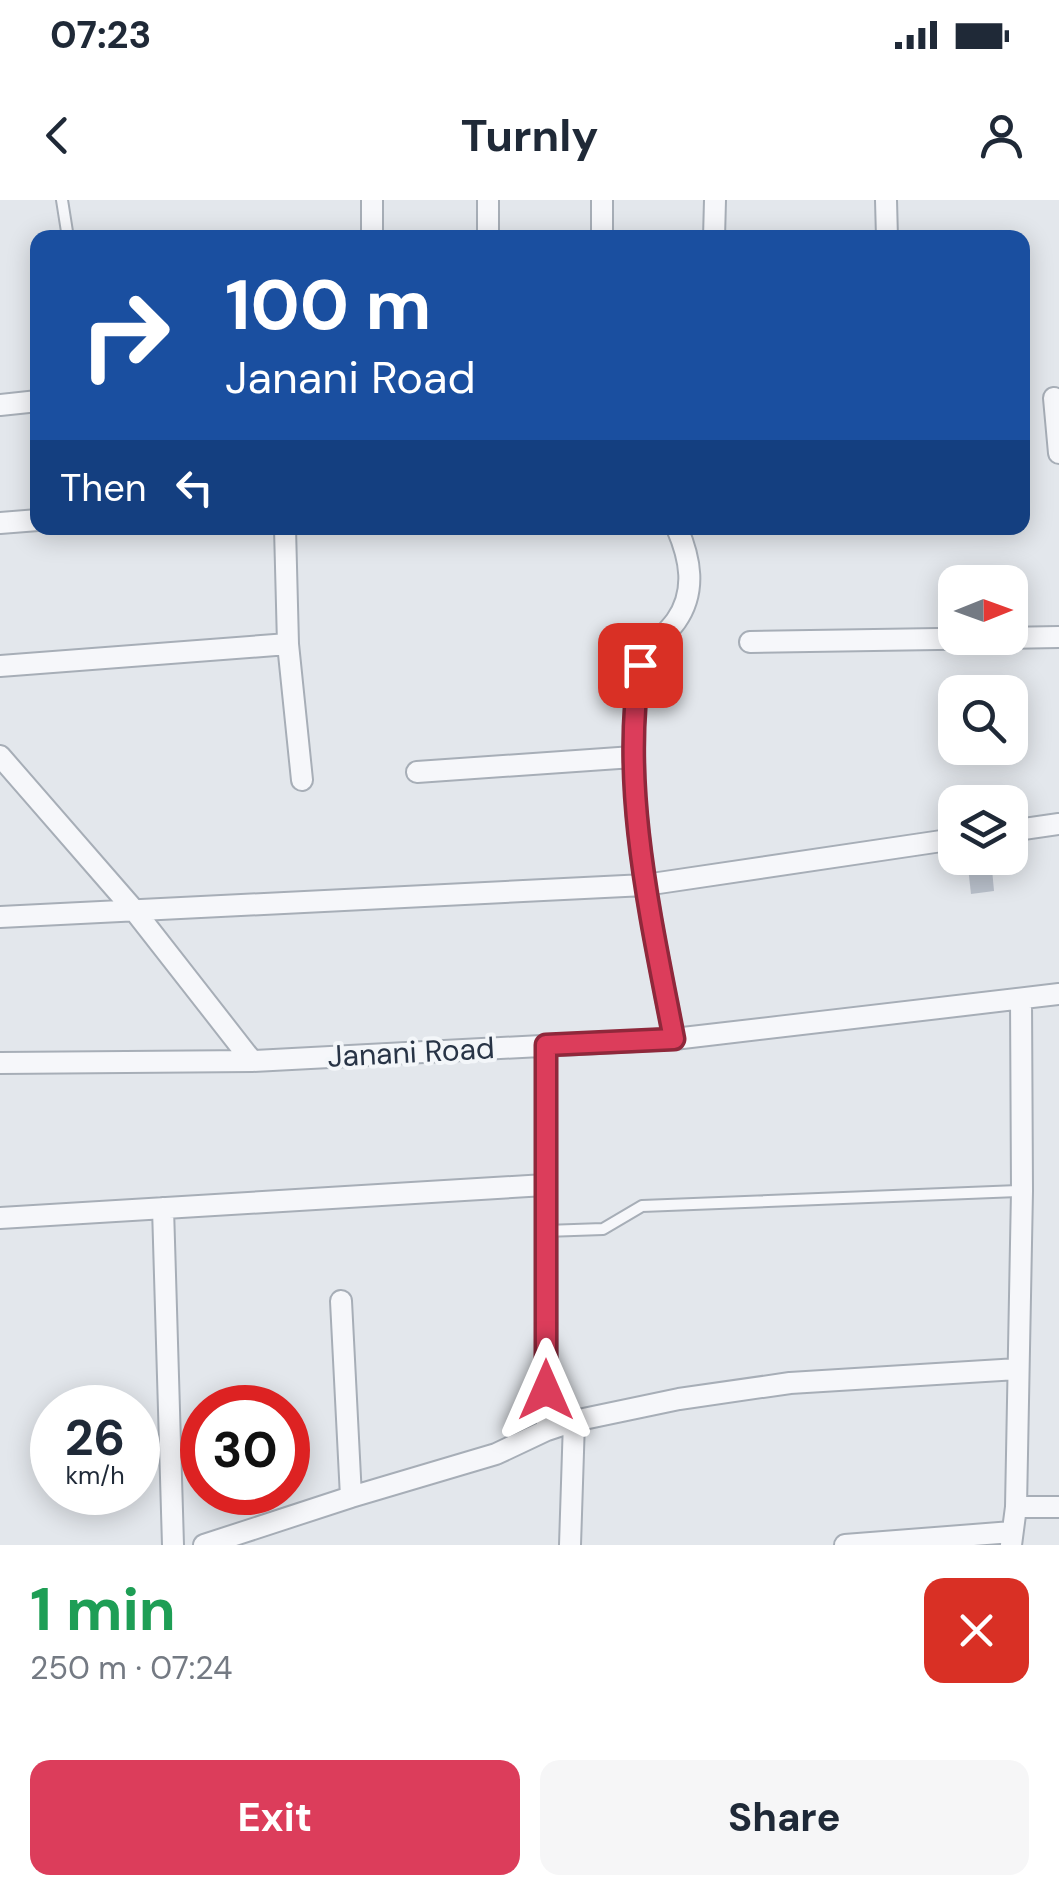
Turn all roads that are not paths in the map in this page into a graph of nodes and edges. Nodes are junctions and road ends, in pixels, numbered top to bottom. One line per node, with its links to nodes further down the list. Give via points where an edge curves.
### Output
1 (62, 200): 7 (lane)
2 (372, 200): 8 (street)
3 (488, 200): 9 (street)
4 (602, 200): 10 (street)
5 (715, 200): 11 (street)
6 (886, 200): 12 (street)
7 (67, 230)
8 (372, 230)
9 (488, 230)
10 (602, 230)
11 (714, 230)
12 (887, 230)
13 (1054, 398): 16 (street)
14 (30, 402): 15 (street)
15 (0, 404)
16 (1059, 453)
17 (30, 521): 18 (street)
18 (0, 523)
19 (284, 535): 23 (street)
20 (680, 535): 26 (street, via 690,582 676,620 640,665)
21 (1059, 638): 22 (street)
22 (750, 642)
23 (288, 644): 24 (street); 28 (street)
24 (0, 666)
25 (0, 756): 33 (street)
26 (633, 757): 27 (street); 32 (street)
27 (417, 772)
28 (302, 780)
29 (1059, 824): 30 (street)
30 (1028, 828)
31 (938, 842): 32 (street)
32 (645, 885): 33 (street); 37 (street)
33 (134, 910): 34 (street); 39 (street)
34 (0, 917)
35 (1059, 994): 36 (street, Janani Road)
36 (1022, 1000): 37 (street, Janani Road); 42 (street)
37 (674, 1039): 38 (street, Janani Road)
38 (546, 1045): 39 (street, Janani Road); 41 (street)
39 (252, 1061): 40 (street, Janani Road)
40 (0, 1063)
41 (545, 1186): 43 (street); 45 (street)
42 (1022, 1190): 45 (lane, via 642,1206 604,1229); 47 (street)
43 (163, 1208): 44 (street); 54 (street)
44 (0, 1218)
45 (546, 1230): 49 (street)
46 (341, 1301): 50 (street)
47 (1018, 1369): 48 (street, via 790,1383); 51 (street)
48 (574, 1421): 49 (street); 56 (street)
49 (546, 1430): 50 (street, via 496,1454)
50 (351, 1497): 55 (street)
51 (1016, 1506): 52 (street); 53 (street)
52 (1059, 1507)
53 (1012, 1539): 57 (street)
54 (173, 1545)
55 (204, 1545)
56 (570, 1545)
57 (844, 1545)

